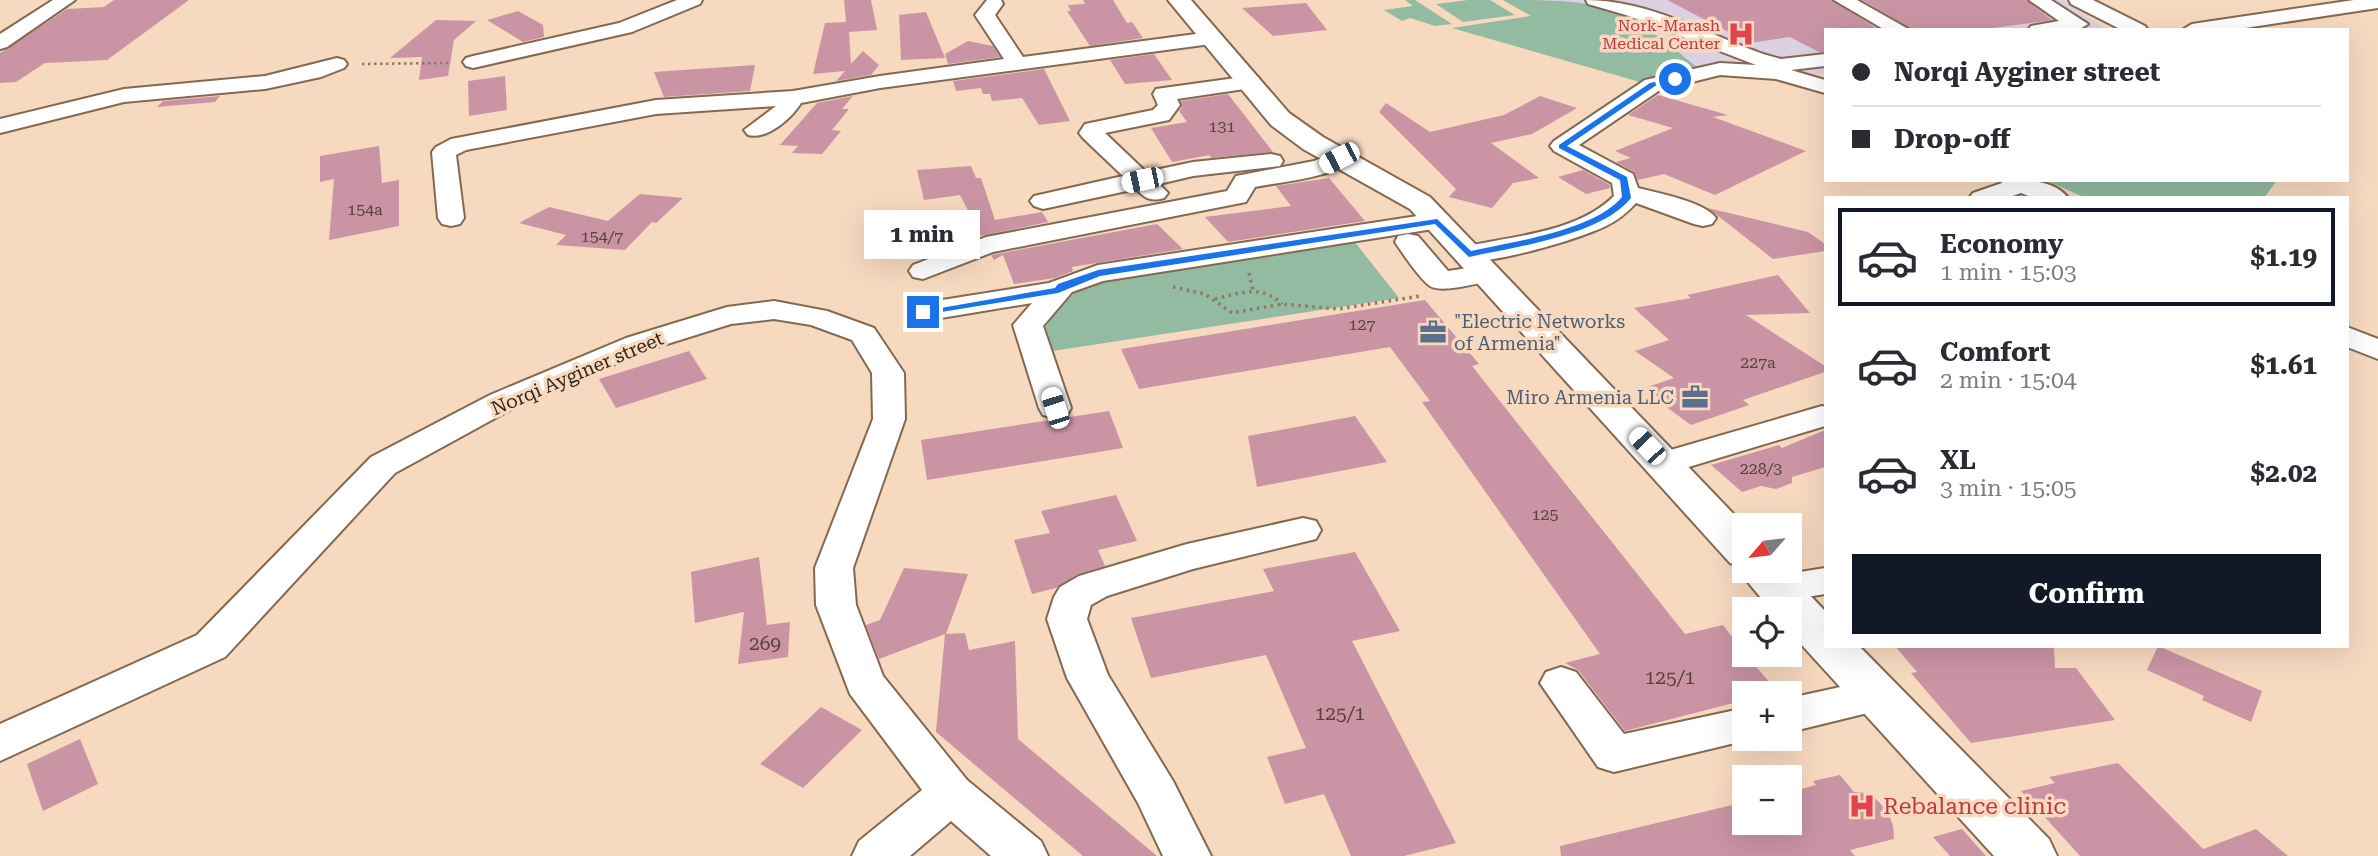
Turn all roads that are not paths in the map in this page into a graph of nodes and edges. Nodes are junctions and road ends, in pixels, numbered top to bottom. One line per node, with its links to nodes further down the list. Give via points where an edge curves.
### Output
1 (66, 0): 17 (street)
2 (694, 0): 19 (street, via 625,27)
3 (1179, 0): 16 (main road)
4 (1645, 0): 11 (street)
5 (1843, 0): 12 (street)
6 (2038, 0): 13 (street, via 2078,24)
7 (2078, 0): 14 (street)
8 (1605, 1): 11 (street)
9 (2378, 2): 15 (street)
10 (994, 4): 21 (street, via 985,15)
11 (1675, 22): 18 (street, via 1703,60 1781,65)
12 (1896, 28)
13 (2051, 28)
14 (2134, 28)
15 (2205, 28)
16 (1211, 38): 21 (street); 22 (main road)
17 (0, 43)
18 (1824, 60)
19 (473, 62)
20 (337, 64): 25 (street, via 315,73 250,83 138,93)
21 (1018, 64): 24 (street)
22 (1250, 82): 27 (main road, via 1280,119); 28 (street, via 1164,94 1169,105 1161,115 1093,128 1091,133)
23 (1824, 86): 30 (street, via 1778,73 1720,69 1653,85 1562,146 1624,179)
24 (793, 98): 26 (street, via 786,109); 35 (street, via 656,107 453,146 444,152)
25 (0, 126)
26 (756, 130)
27 (1339, 158): 28 (street, via 1193,169); 34 (street, via 1321,167 1245,181 1237,197); 37 (main road, via 1420,203)
28 (1142, 180): 33 (street); 34 (street)
29 (2017, 182): 31 (street); 32 (street)
30 (1627, 194): 36 (street); 39 (street, via 1618,208 1600,218)
31 (1986, 196)
32 (2051, 196)
33 (1043, 201)
34 (1171, 208): 40 (street, via 986,245)
35 (451, 218)
36 (1703, 218)
37 (1437, 221): 39 (main road); 41 (street, via 1098,273)
38 (1408, 242): 39 (street, via 1441,281)
39 (1478, 264): 47 (main road)
40 (923, 271)
41 (1058, 290): 42 (street); 45 (street, via 1028,325)
42 (923, 312)
43 (2349, 338): 44 (street)
44 (2378, 350)
45 (1055, 408)
46 (1822, 416): 47 (street)
47 (1662, 464): 49 (main road)
48 (1303, 530): 63 (street, via 1187,557 1093,586 1074,597 1067,619 1088,678 1157,794)
49 (1732, 539)
50 (1802, 581): 51 (street)
51 (1824, 581)
52 (1772, 583): 53 (main road)
53 (1824, 639)
54 (1832, 648): 56 (main road)
55 (1560, 683): 58 (street, via 1614,754)
56 (1877, 695): 57 (street); 64 (main road)
57 (1802, 712)
58 (1732, 728)
59 (0, 743): 60 (street, Norqi Ayginer street, via 211,646 383,464 501,402 637,344 727,316 774,310 817,317 863,334 888,373 889,419 834,568 836,605 865,683)
60 (951, 793): 61 (street); 62 (street, Norqi Ayginer street)
61 (876, 856)
62 (1024, 856)
63 (1187, 856)
64 (2029, 856)

